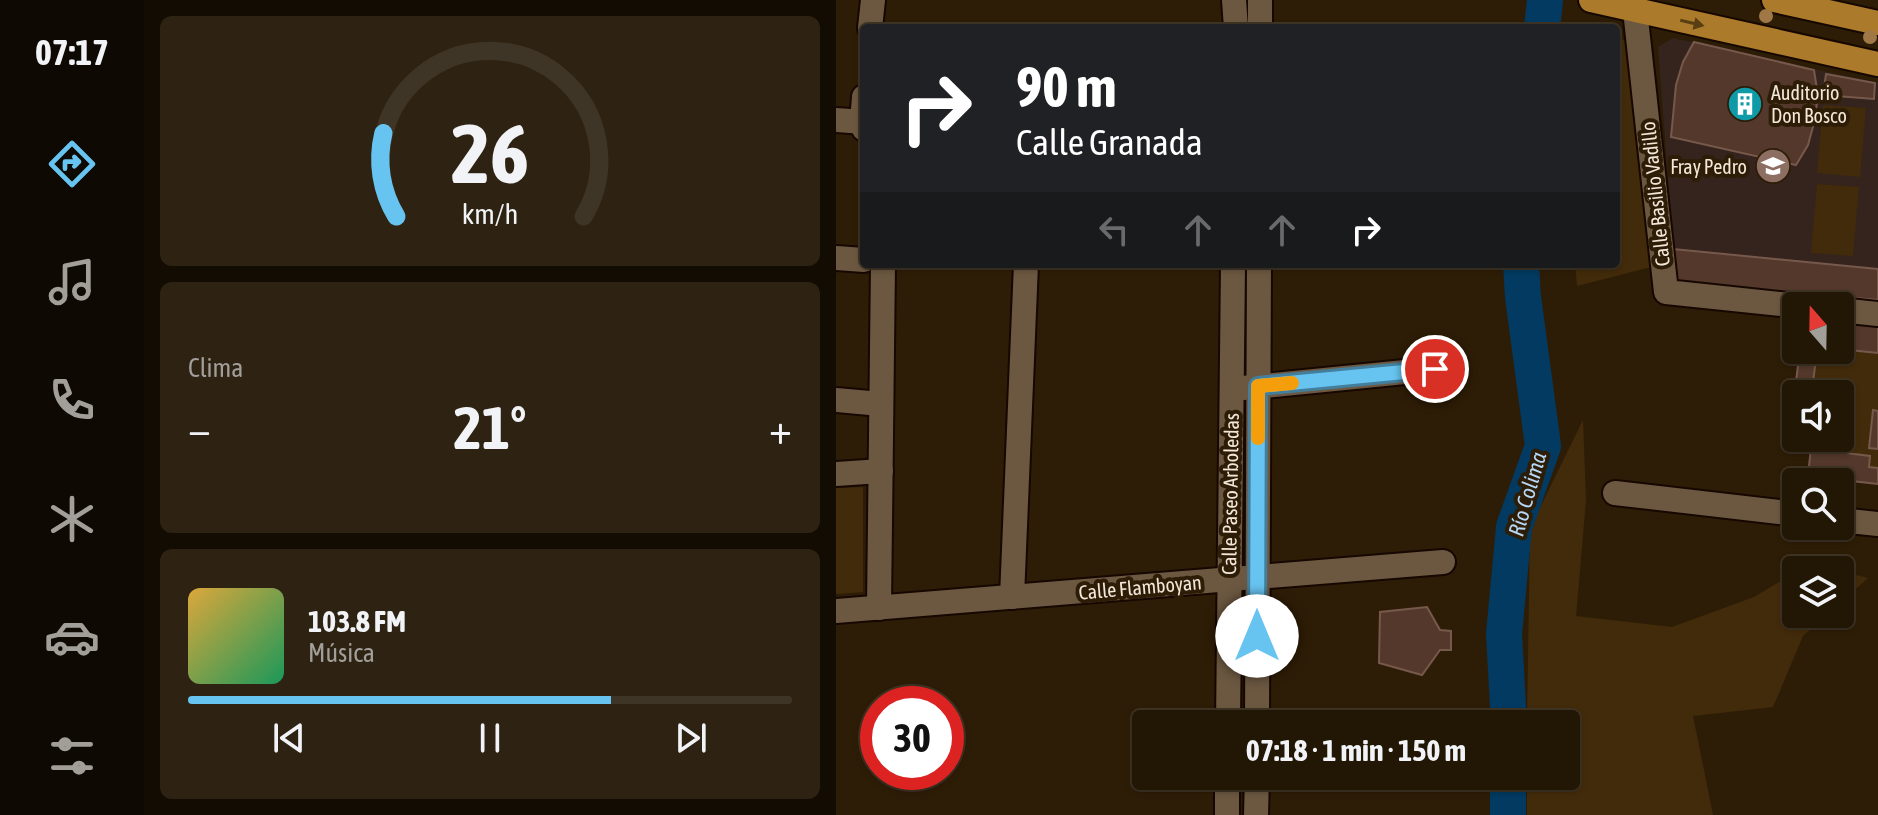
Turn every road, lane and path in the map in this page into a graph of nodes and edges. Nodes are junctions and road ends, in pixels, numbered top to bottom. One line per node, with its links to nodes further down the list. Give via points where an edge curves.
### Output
1 (873, 0): 8 (street)
2 (1234, 0): 9 (street)
3 (1260, 0): 10 (street)
4 (1591, 0): 6 (main road)
5 (1774, 0): 7 (main road)
6 (1626, 8): 11 (main road, one-way to 11); 20 (street, Calle Basilio Vadillo, via 1666,292)
7 (1878, 23)
8 (870, 24)
9 (1236, 24)
10 (1260, 24)
11 (1878, 64)
12 (860, 117): 13 (street)
13 (836, 120)
14 (836, 258): 15 (street)
15 (860, 260)
16 (883, 268): 29 (street)
17 (1026, 268): 39 (street)
18 (1233, 268): 24 (street, Calle Paseo Arboledas)
19 (1259, 268): 23 (street, Calle Paseo Arboledas)
20 (1782, 304)
21 (1854, 311): 22 (street)
22 (1878, 314)
23 (1258, 326): 24 (street); 26 (street, Calle Paseo Arboledas)
24 (1232, 327): 27 (street, Calle Paseo Arboledas)
25 (1435, 369): 26 (street)
26 (1258, 386): 27 (street); 37 (street, Calle Paseo Arboledas)
27 (1231, 389): 38 (street, Calle Paseo Arboledas)
28 (836, 400): 29 (street)
29 (881, 404): 30 (street)
30 (881, 471): 31 (street); 40 (street)
31 (836, 474)
32 (1615, 493): 33 (street)
33 (1782, 512)
34 (1854, 521): 35 (street)
35 (1878, 524)
36 (1443, 562): 37 (street, Calle Flamboyan)
37 (1257, 577): 38 (street, Calle Flamboyan); 43 (street, Calle Paseo Arboledas)
38 (1229, 579): 39 (street, Calle Flamboyan); 42 (street, Calle Paseo Arboledas)
39 (1012, 597): 40 (street, Calle Flamboyan)
40 (879, 608): 41 (street, Calle Flamboyan)
41 (836, 611)
42 (1228, 710)
43 (1257, 710)
44 (1227, 790): 46 (street)
45 (1257, 790): 47 (street)
46 (1227, 815)
47 (1256, 815)

